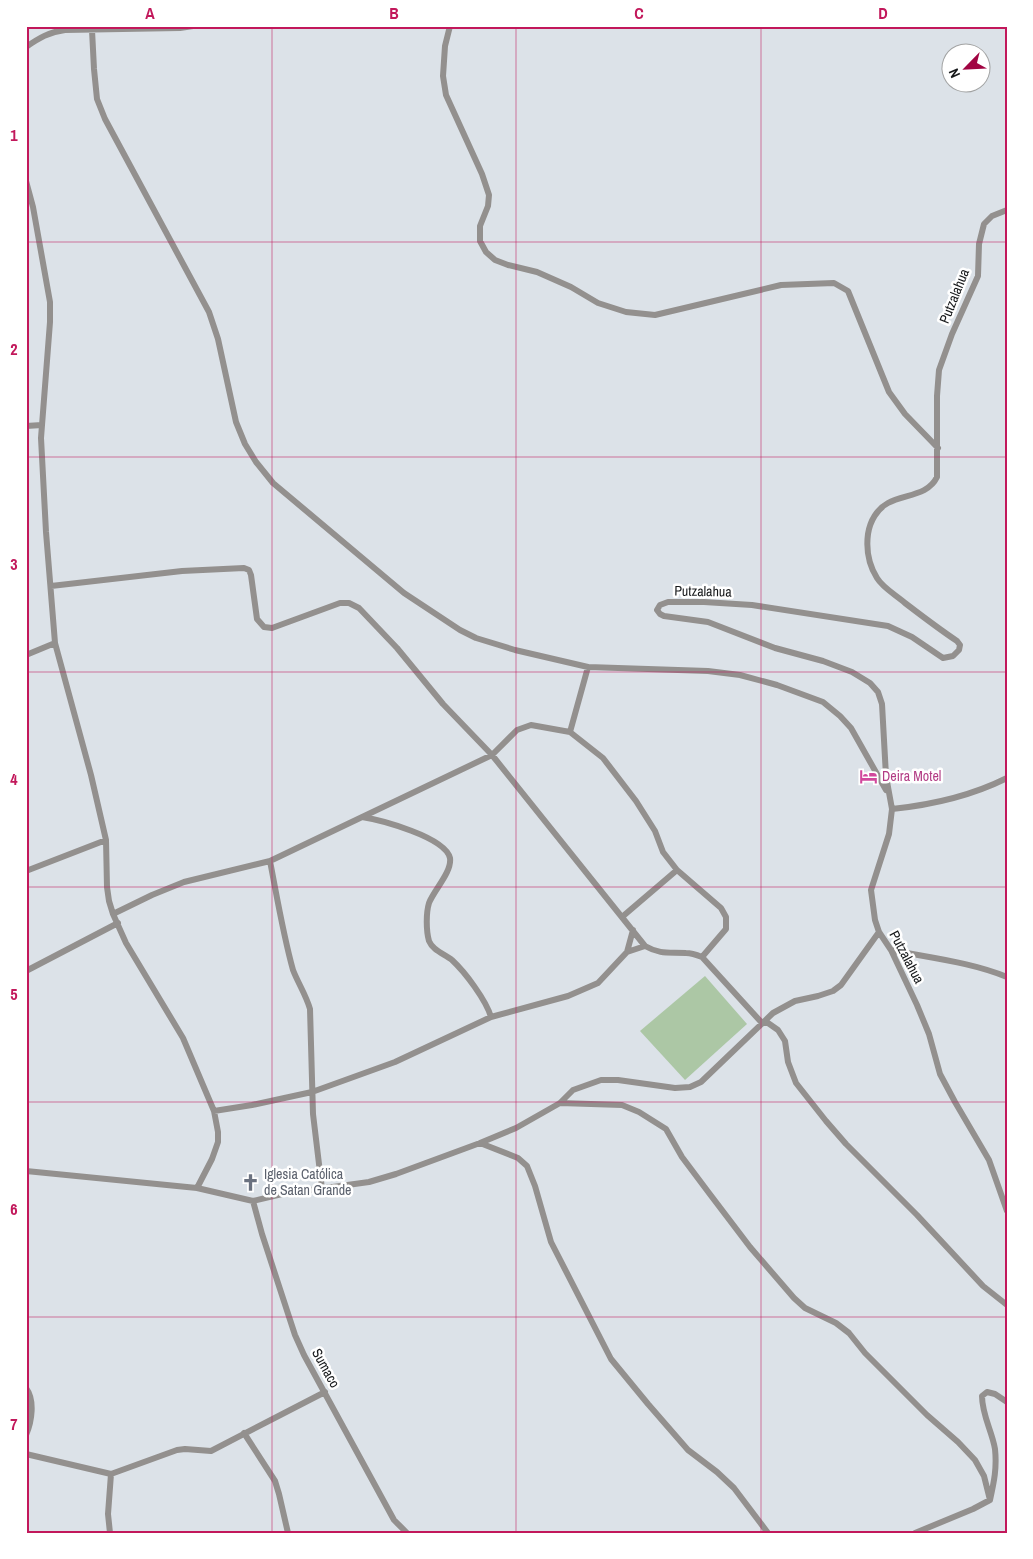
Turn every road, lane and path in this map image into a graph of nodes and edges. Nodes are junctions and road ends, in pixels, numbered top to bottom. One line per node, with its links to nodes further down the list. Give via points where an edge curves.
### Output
1 (193, 26): 3 (street)
2 (450, 26): 10 (street, via 444,46 442,76 446,95 489,195 480,226 480,241 495,260 536,272 598,303 626,312 655,315 780,285 834,283 848,291 889,392)
3 (92, 30): 4 (street, via 53,32); 14 (street, via 97,99 209,312 236,422 256,462 273,483 404,593 460,630 515,650)
4 (26, 47)
5 (26, 181): 6 (street)
6 (30, 207): 8 (street, via 50,302)
7 (1007, 210): 10 (street, Putzalahua, via 992,216 984,224 979,244 978,276 939,370)
8 (42, 424): 9 (street); 11 (street)
9 (26, 426)
10 (938, 448): 18 (street, Putzalahua, via 935,482 880,509 868,530 867,547 878,580 957,641 960,648 953,656 943,658 888,626 752,605 668,602 657,609 664,616 708,622 775,648 823,661 870,682 882,704)
11 (51, 586): 12 (street); 16 (street, via 182,571 244,568 251,575 257,619 264,627 272,628 340,603 349,603 358,608 397,648)
12 (55, 643): 13 (street); 21 (street)
13 (26, 654)
14 (588, 667): 15 (street); 18 (street, via 740,675 823,702 851,728)
15 (570, 732): 16 (street, via 531,725 517,730); 23 (street, via 608,765 636,801 655,831 663,852)
16 (492, 756): 20 (street); 26 (street)
17 (1007, 778): 19 (street, via 944,800)
18 (889, 795): 19 (street, Putzalahua)
19 (892, 809): 29 (street, Putzalahua, via 889,834 871,890)
20 (362, 816): 22 (street); 36 (street, via 415,832 447,852 449,867 428,910 429,941 468,979 484,1000)
21 (106, 840): 24 (street); 25 (street, via 107,886)
22 (270, 860): 25 (street, via 184,882); 40 (street, via 287,948 310,1009)
23 (678, 870): 26 (street); 33 (street, via 721,908 726,917 726,928)
24 (26, 871)
25 (114, 914): 27 (street)
26 (622, 917): 28 (street)
27 (118, 923): 34 (street); 42 (street, via 126,943 183,1038)
28 (633, 930): 30 (street); 32 (street)
29 (879, 932): 31 (street, Putzalahua); 37 (street, via 841,985 818,996 790,1003)
30 (646, 946): 32 (street); 33 (street, via 665,953)
31 (891, 950): 35 (street, via 968,965); 48 (street, Putzalahua, via 929,1034 940,1074 989,1160)
32 (627, 952): 36 (street, via 598,983 568,996)
33 (702, 957): 37 (street)
34 (26, 971)
35 (1007, 977)
36 (491, 1017): 40 (street, via 395,1062)
37 (762, 1023): 41 (street, via 701,1082 690,1087 602,1080 573,1090); 49 (street, via 768,1022 778,1030 785,1041 796,1083 846,1144 983,1286)
38 (26, 1035): 39 (street)
39 (26, 1059)
40 (312, 1092): 42 (street); 46 (street)
41 (560, 1103): 43 (street, via 516,1128); 57 (street, via 622,1105 666,1129 682,1157 750,1247 794,1298 805,1308 849,1333 927,1415 958,1442 984,1476)
42 (214, 1111): 45 (street, via 218,1142)
43 (480, 1143): 46 (street, via 369,1182); 61 (street, via 518,1158 527,1166 551,1242 611,1359 688,1450 734,1488)
44 (26, 1171): 45 (street)
45 (197, 1188): 47 (street)
46 (322, 1189): 47 (street)
47 (254, 1201): 51 (street, Sumaco, via 293,1329)
48 (1007, 1211)
49 (1007, 1305)
50 (26, 1388): 54 (street, via 31,1404 30,1426)
51 (325, 1392): 53 (street); 60 (street, Sumaco, via 394,1520)
52 (1007, 1402): 57 (street, via 987,1392 982,1396 995,1448 996,1473)
53 (244, 1433): 56 (street, via 211,1451 177,1450); 59 (street, via 275,1481)
54 (26, 1435)
55 (26, 1454): 56 (street)
56 (112, 1474): 58 (street, via 108,1514)
57 (990, 1500): 62 (street)
58 (110, 1533)
59 (288, 1533)
60 (406, 1533)
61 (768, 1533)
62 (915, 1533)

